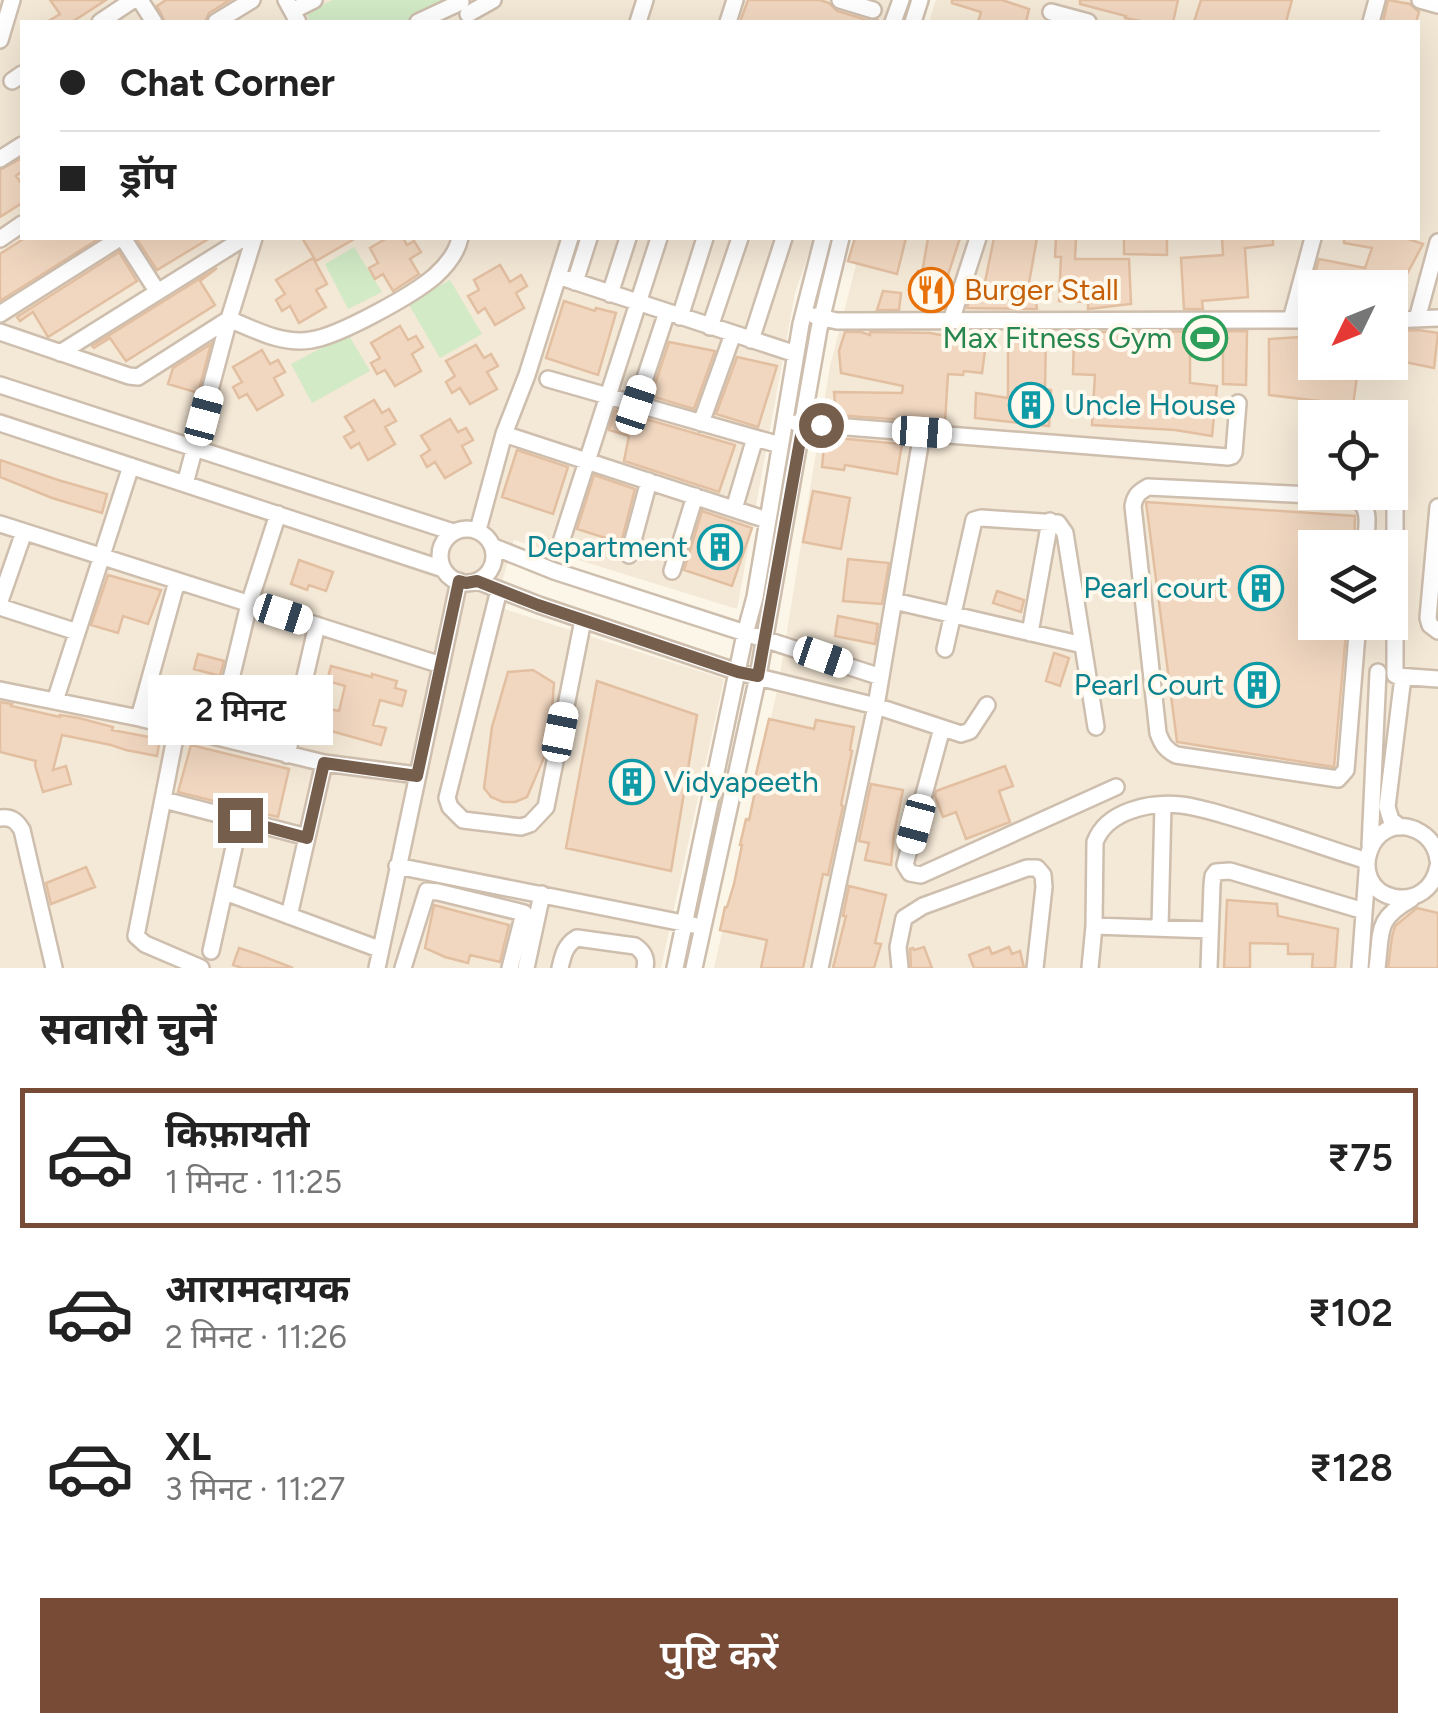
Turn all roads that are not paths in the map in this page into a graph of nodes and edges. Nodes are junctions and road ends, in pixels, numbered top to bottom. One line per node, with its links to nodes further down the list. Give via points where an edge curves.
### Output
1 (12, 0): 18 (street)
2 (137, 0): 13 (street); 14 (street)
3 (252, 0): 15 (street)
4 (314, 0): 11 (street)
5 (493, 0): 9 (street)
6 (840, 0): 10 (street)
7 (1420, 0): 8 (street)
8 (1438, 6)
9 (465, 10): 16 (street)
10 (873, 10)
11 (292, 11)
12 (1052, 12): 17 (street)
13 (103, 20)
14 (152, 20)
15 (219, 20)
16 (426, 20)
17 (1081, 20)
18 (0, 40)
19 (118, 240): 42 (street)
20 (122, 240): 38 (street)
21 (241, 240): 38 (street)
22 (253, 240): 45 (street)
23 (460, 240): 45 (street, via 432,278 338,332 292,340)
24 (569, 240): 36 (street)
25 (589, 240): 37 (street)
26 (627, 240): 39 (street)
27 (657, 240): 40 (street)
28 (704, 240): 43 (street)
29 (739, 240): 50 (street)
30 (783, 240): 53 (street)
31 (821, 240): 41 (street)
32 (841, 240): 44 (street)
33 (977, 240): 49 (street)
34 (1312, 240): 47 (street)
35 (1438, 242): 46 (street)
36 (558, 276): 37 (street); 66 (street)
37 (575, 282): 39 (street)
38 (157, 291): 54 (street)
39 (610, 294): 40 (street)
40 (638, 302): 43 (street); 58 (street)
41 (803, 313): 44 (street); 55 (street)
42 (0, 314)
43 (674, 314): 50 (street); 60 (street)
44 (822, 318): 49 (street); 64 (street)
45 (229, 319): 54 (street, via 138,378); 69 (street)
46 (1427, 319)
47 (1291, 320): 48 (street); 49 (street)
48 (1298, 320)
49 (951, 321)
50 (710, 326): 52 (street)
51 (0, 332): 54 (street)
52 (733, 334): 53 (street); 63 (street)
53 (751, 340): 55 (street)
54 (60, 353)
55 (796, 354): 61 (street)
56 (548, 379): 58 (street)
57 (0, 385): 69 (street)
58 (607, 397): 60 (street); 70 (street)
59 (1238, 403): 65 (street, via 1232,456)
60 (636, 405): 63 (street)
61 (784, 422): 64 (street); 68 (street)
62 (0, 423): 71 (street)
63 (701, 423): 67 (street)
64 (803, 424): 65 (street); 109 (street)
65 (922, 432): 99 (street)
66 (504, 434): 70 (street); 83 (street)
67 (755, 438): 68 (street); 76 (street)
68 (780, 445): 79 (street)
69 (196, 448): 73 (street); 86 (street)
70 (587, 461): 72 (street); 87 (street)
71 (131, 466): 73 (street); 91 (street)
72 (649, 481): 74 (street); 90 (street)
73 (185, 484): 78 (street)
74 (695, 496): 76 (street); 94 (street)
75 (1438, 507): 82 (street)
76 (734, 509): 79 (street)
77 (1395, 510): 116 (street)
78 (278, 514): 88 (street); 101 (street)
79 (767, 520): 108 (street)
80 (1050, 521): 102 (street, via 974,520); 107 (street); 111 (street, via 1065,532)
81 (0, 524): 85 (street)
82 (1437, 529): 105 (street, via 1428,618)
83 (478, 530): 86 (street); 89 (street)
84 (1366, 530): 114 (street, via 1368,513 1355,497 1148,488 1133,506 1158,733 1168,751 1338,779 1346,770)
85 (24, 532): 91 (street); 100 (street)
86 (452, 532): 93 (street, via 440,552)
87 (562, 540)
88 (363, 542): 92 (street); 93 (street)
89 (494, 546): 97 (street, via 494,563); 108 (street)
90 (628, 555)
91 (102, 557): 95 (street); 106 (street)
92 (358, 562)
93 (443, 569): 96 (street)
94 (672, 571)
95 (177, 581): 101 (street); 124 (street)
96 (459, 581): 97 (street); 113 (street)
97 (477, 581): 98 (street)
98 (500, 590): 103 (street); 103 (street, via 447,798 463,820 521,828 546,807)
99 (894, 601): 102 (street); 118 (street)
100 (0, 604): 106 (street)
101 (248, 604): 104 (street); 128 (street)
102 (953, 614): 107 (street); 112 (street)
103 (583, 620): 115 (street)
104 (317, 626): 113 (street); 129 (street)
105 (1438, 631)
106 (77, 632): 121 (street)
107 (1030, 633): 111 (street)
108 (745, 634): 109 (street); 115 (street)
109 (765, 638): 117 (street); 118 (street)
110 (1356, 640): 114 (street)
111 (1083, 646): 125 (street)
112 (945, 649)
113 (441, 665): 131 (street)
114 (1354, 668): 116 (street)
115 (738, 672): 117 (street); 148 (street)
116 (1392, 675): 119 (street); 137 (street, via 1387,807); 140 (street)
117 (758, 676): 123 (street); 150 (street)
118 (881, 676): 123 (street)
119 (1438, 679)
120 (0, 690): 121 (street)
121 (55, 701): 124 (street)
122 (987, 705): 127 (street, via 965,734)
123 (876, 706): 127 (street); 164 (street)
124 (139, 718): 126 (street)
125 (1096, 726)
126 (176, 728): 128 (street); 133 (street)
127 (942, 728): 132 (street, via 907,857 910,874 921,875)
128 (216, 737): 129 (street)
129 (287, 755): 130 (street)
130 (324, 763): 131 (street); 138 (street)
131 (417, 776): 142 (street)
132 (1116, 787)
133 (164, 800): 136 (street); 157 (street, via 136,936)
134 (1163, 804): 140 (street, via 1220,814); 149 (street, via 1135,809 1098,832); 151 (street)
135 (0, 818): 156 (street, via 10,817 22,830)
136 (240, 820): 138 (street); 143 (street)
137 (1400, 827): 139 (street); 140 (street, via 1377,837)
138 (307, 838): 147 (street)
139 (1435, 844): 141 (street)
140 (1368, 859): 145 (street, via 1370,878 1386,894); 146 (street)
141 (1438, 863): 145 (street)
142 (397, 866): 144 (street); 154 (street)
143 (225, 892): 147 (street); 153 (street)
144 (542, 894): 148 (street); 159 (street)
145 (1426, 894): 170 (street, via 1384,921)
146 (1364, 910): 152 (street, via 1221,870 1213,876); 169 (street)
147 (289, 916): 154 (street)
148 (684, 923): 150 (street); 162 (street)
149 (1094, 926): 151 (street); 167 (street)
150 (703, 927): 163 (street)
151 (1160, 928): 152 (street)
152 (1210, 930): 168 (street)
153 (212, 951)
154 (379, 957): 155 (street)
155 (406, 967): 158 (street, via 427,891 524,913)
156 (54, 968)
157 (202, 968)
158 (510, 968)
159 (526, 968)
160 (560, 968): 161 (street, via 577,938 635,946)
161 (645, 968)
162 (675, 968)
163 (694, 968)
164 (820, 968)
165 (900, 968): 166 (street, via 904,918 1037,868 1044,887)
166 (1035, 968)
167 (1090, 968)
168 (1209, 968)
169 (1360, 968)
170 (1378, 968)

